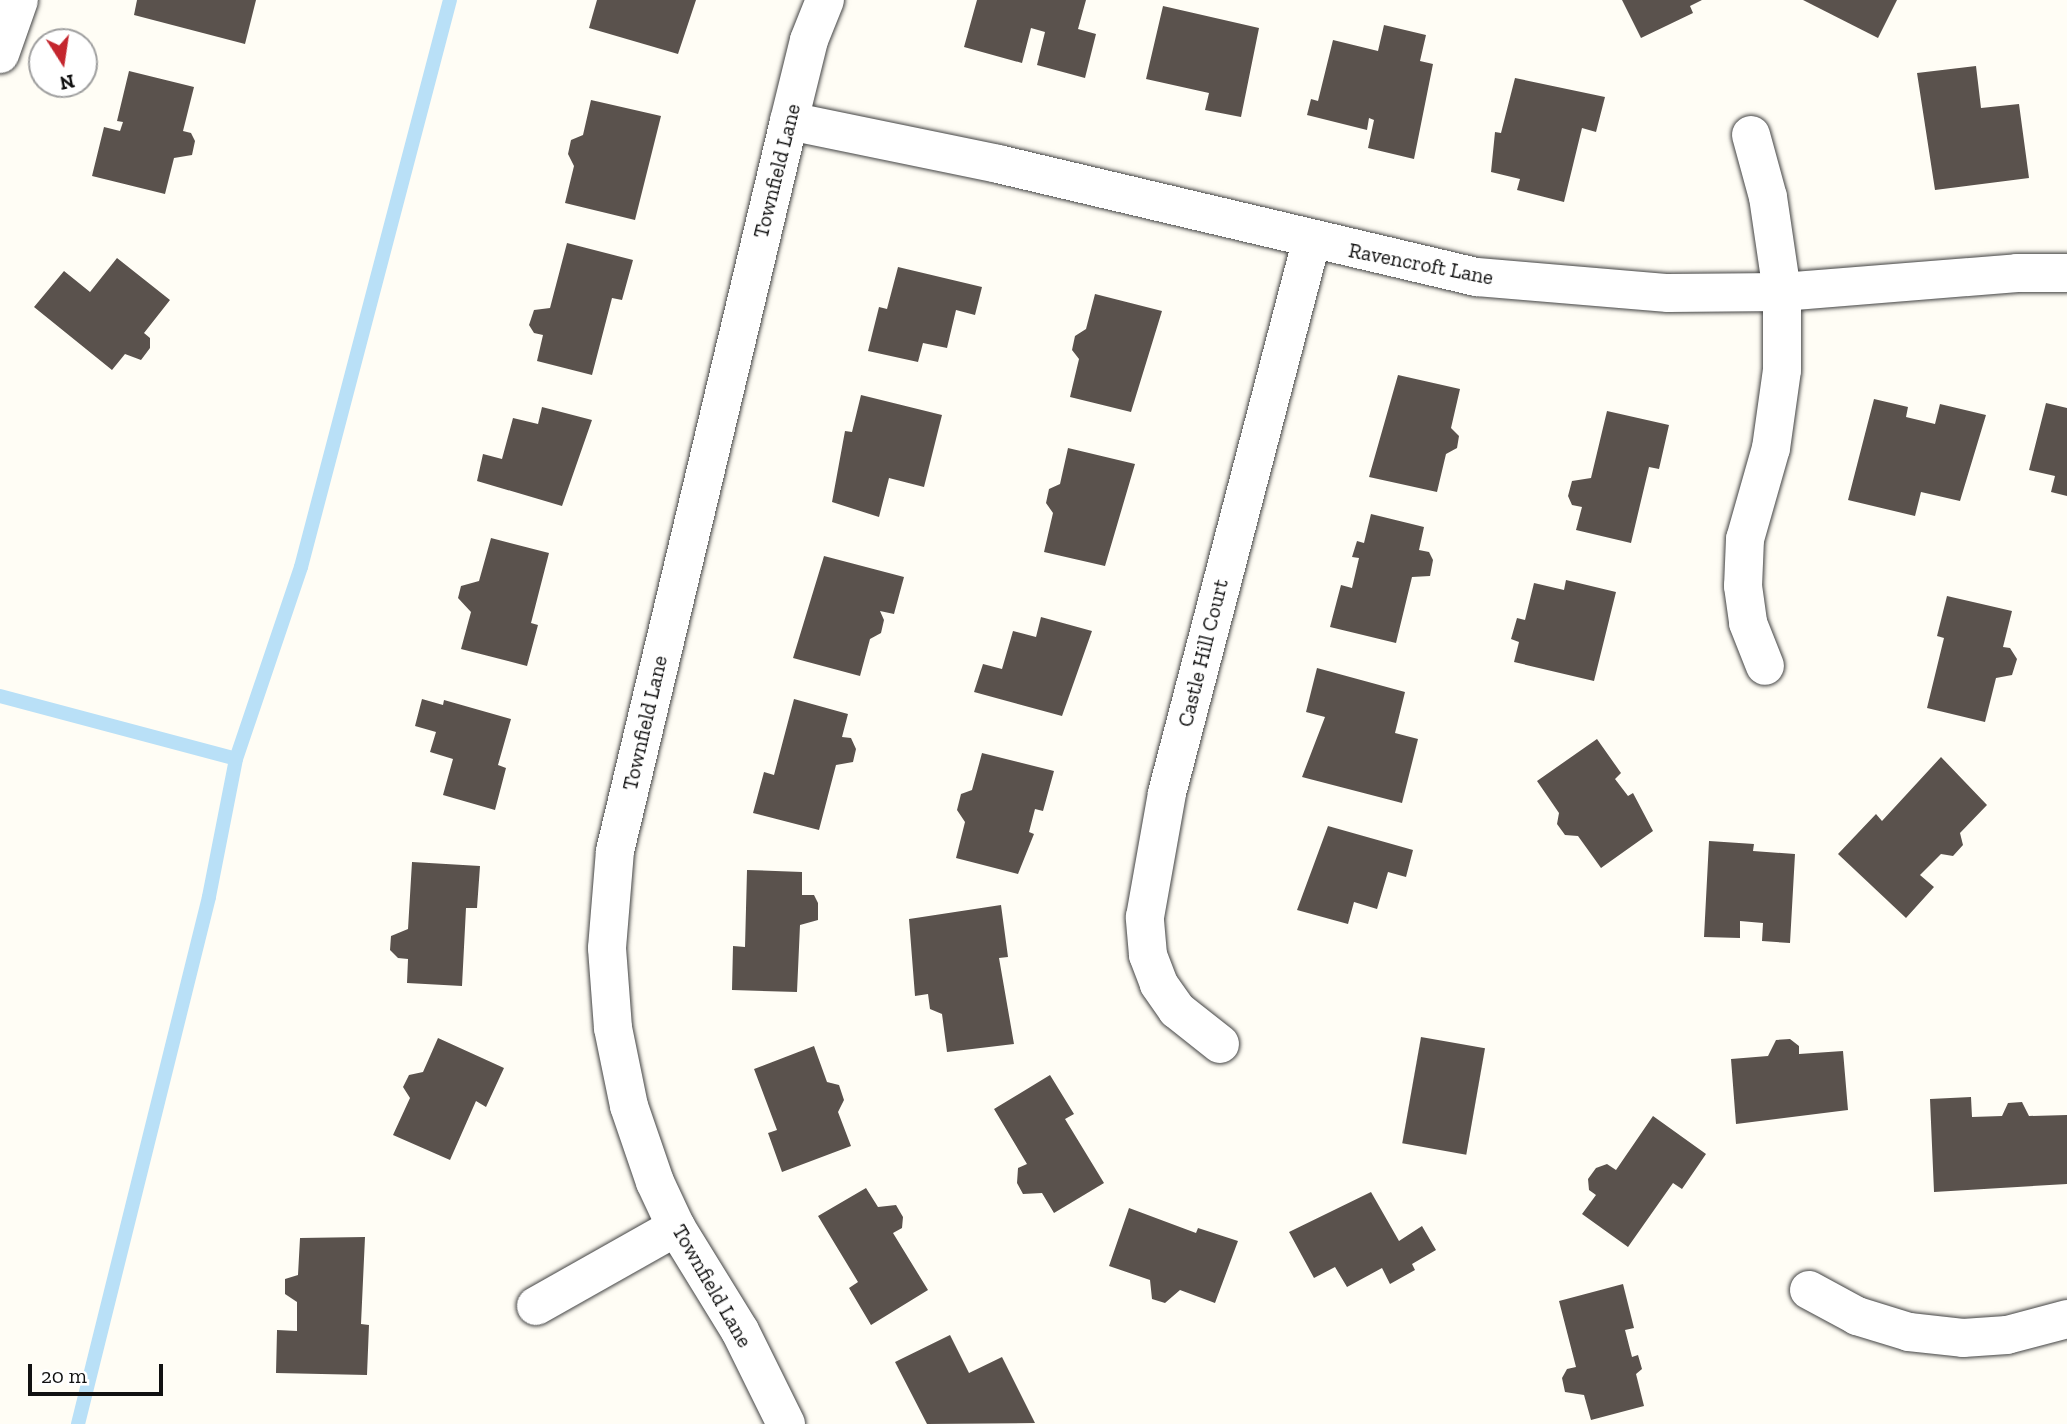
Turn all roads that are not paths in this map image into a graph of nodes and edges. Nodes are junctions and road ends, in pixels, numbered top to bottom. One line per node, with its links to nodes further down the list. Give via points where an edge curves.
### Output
1 (19, 0): 3 (street)
2 (825, 0): 4 (street, Townfield Lane, via 809,40)
3 (0, 54)
4 (789, 121): 6 (street, Ravencroft Lane, via 998,164); 11 (street, Townfield Lane, via 615,851 607,948 613,1028 629,1106)
5 (1751, 135): 8 (street, via 1768,197)
6 (1311, 242): 8 (street, Ravencroft Lane, via 1477,277 1559,287); 10 (street, Castle Hill Court, via 1167,793 1144,917 1148,955 1160,984 1177,1010)
7 (2067, 273): 8 (street, Ravencroft Lane)
8 (1782, 292): 9 (street, via 1782,370 1770,448 1745,539 1743,586 1748,623)
9 (1765, 666)
10 (1220, 1044)
11 (676, 1227): 13 (street); 15 (street, Townfield Lane, via 740,1331)
12 (1809, 1290): 14 (street, via 1857,1316 1936,1335 2007,1335)
13 (536, 1306)
14 (2067, 1319)
15 (786, 1424)

